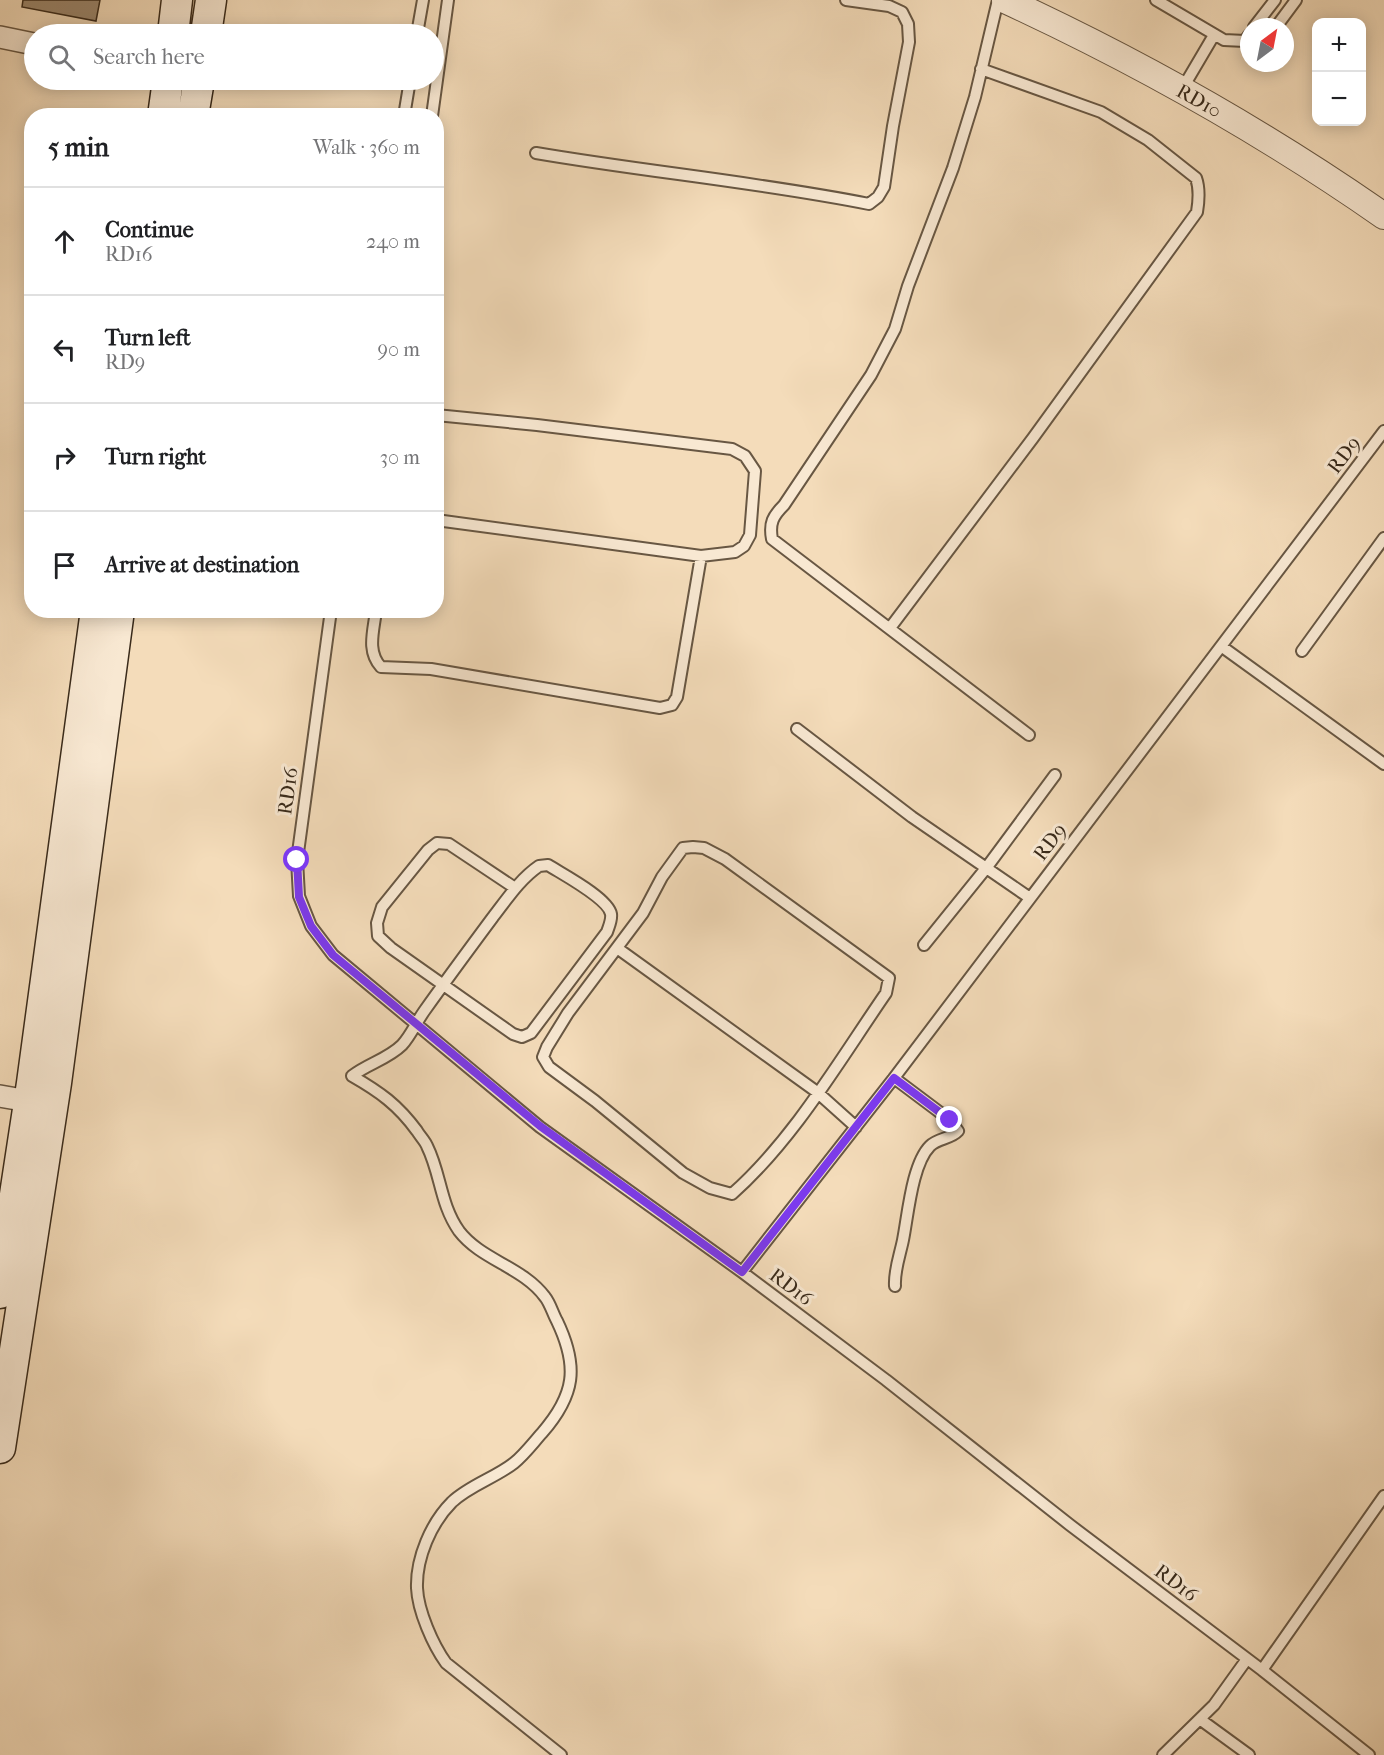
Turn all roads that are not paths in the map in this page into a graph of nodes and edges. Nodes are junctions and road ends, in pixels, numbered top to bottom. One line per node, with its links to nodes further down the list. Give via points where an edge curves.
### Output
1 (177, 0): 13 (main road)
2 (211, 0): 14 (main road)
3 (423, 0): 15 (lane)
4 (448, 0): 16 (lane)
5 (846, 0): 31 (lane, via 889,6 902,12 908,24 909,42 884,187 868,204)
6 (998, 0): 21 (lane)
7 (1005, 0): 26 (street, RD10, via 1074,32)
8 (1156, 0): 17 (lane)
9 (1275, 0): 11 (lane)
10 (1296, 0): 12 (lane)
11 (1261, 18)
12 (1283, 18)
13 (174, 24)
14 (207, 24)
15 (419, 24)
16 (444, 29)
17 (1214, 35): 19 (lane); 26 (lane)
18 (0, 37): 20 (street)
19 (1240, 41)
20 (24, 42)
21 (981, 69): 42 (lane, via 953,168 895,329 871,375 784,506 774,515 770,527 772,539); 42 (lane, via 1101,112 1148,140 1196,178 1197,212)
22 (167, 90): 27 (main road)
23 (197, 90): 28 (main road)
24 (408, 90): 29 (lane)
25 (436, 90): 30 (lane)
26 (1181, 91): 32 (street, RD10, via 1244,126)
27 (164, 108)
28 (194, 108)
29 (405, 108)
30 (433, 108)
31 (536, 153)
32 (1384, 216)
33 (444, 416): 37 (lane, via 732,449 745,456 755,471 750,535 735,552)
34 (1384, 431): 43 (lane, RD9)
35 (444, 521): 37 (lane)
36 (1384, 538): 44 (lane)
37 (702, 556): 41 (lane, via 677,698 672,705 648,706 431,669 381,667 371,649)
38 (95, 618): 59 (main road)
39 (118, 618): 59 (main road)
40 (330, 618): 55 (lane, RD16, via 297,860 299,897 311,926 333,955)
41 (375, 618)
42 (890, 628): 46 (lane)
43 (1221, 646): 47 (lane); 51 (lane, RD9)
44 (1302, 651)
45 (797, 729): 49 (lane, via 912,817)
46 (1029, 735)
47 (1384, 764)
48 (1055, 776): 49 (lane)
49 (987, 867): 51 (lane); 52 (lane)
50 (515, 888): 54 (lane); 54 (lane, via 449,844 437,843 382,907 378,936); 54 (lane, via 539,866 548,865 609,908 612,916 607,932 540,1022 522,1037)
51 (1030, 898): 56 (lane, RD9)
52 (924, 945)
53 (617, 948): 57 (lane); 57 (lane, via 568,1013 543,1057 549,1068 682,1173 732,1194 782,1142); 57 (lane, via 683,848 693,847 704,848 724,860 879,969 889,978 886,993)
54 (444, 984): 55 (lane)
55 (416, 1024): 61 (lane, RD16, via 540,1126); 69 (lane, via 391,1054 352,1076 403,1112 427,1146 453,1222 469,1244 530,1282 545,1297 562,1332 571,1365 570,1388 557,1416 537,1439 513,1464 454,1500 441,1514 420,1562 417,1588 434,1647 446,1663)
56 (894, 1078): 60 (lane, RD9); 62 (lane, via 956,1125 958,1131 936,1142 924,1155 907,1205)
57 (817, 1092): 60 (lane)
58 (0, 1096): 59 (street)
59 (41, 1103): 63 (main road); 64 (main road)
60 (856, 1127): 61 (lane, RD9)
61 (742, 1272): 66 (lane, RD16)
62 (895, 1286)
63 (0, 1293)
64 (0, 1448)
65 (1384, 1496): 67 (lane)
66 (1246, 1659): 67 (lane, RD16); 68 (lane)
67 (1262, 1671): 72 (lane, RD16)
68 (1201, 1719): 70 (lane); 71 (lane)
69 (561, 1755)
70 (1163, 1755)
71 (1249, 1755)
72 (1368, 1755)

